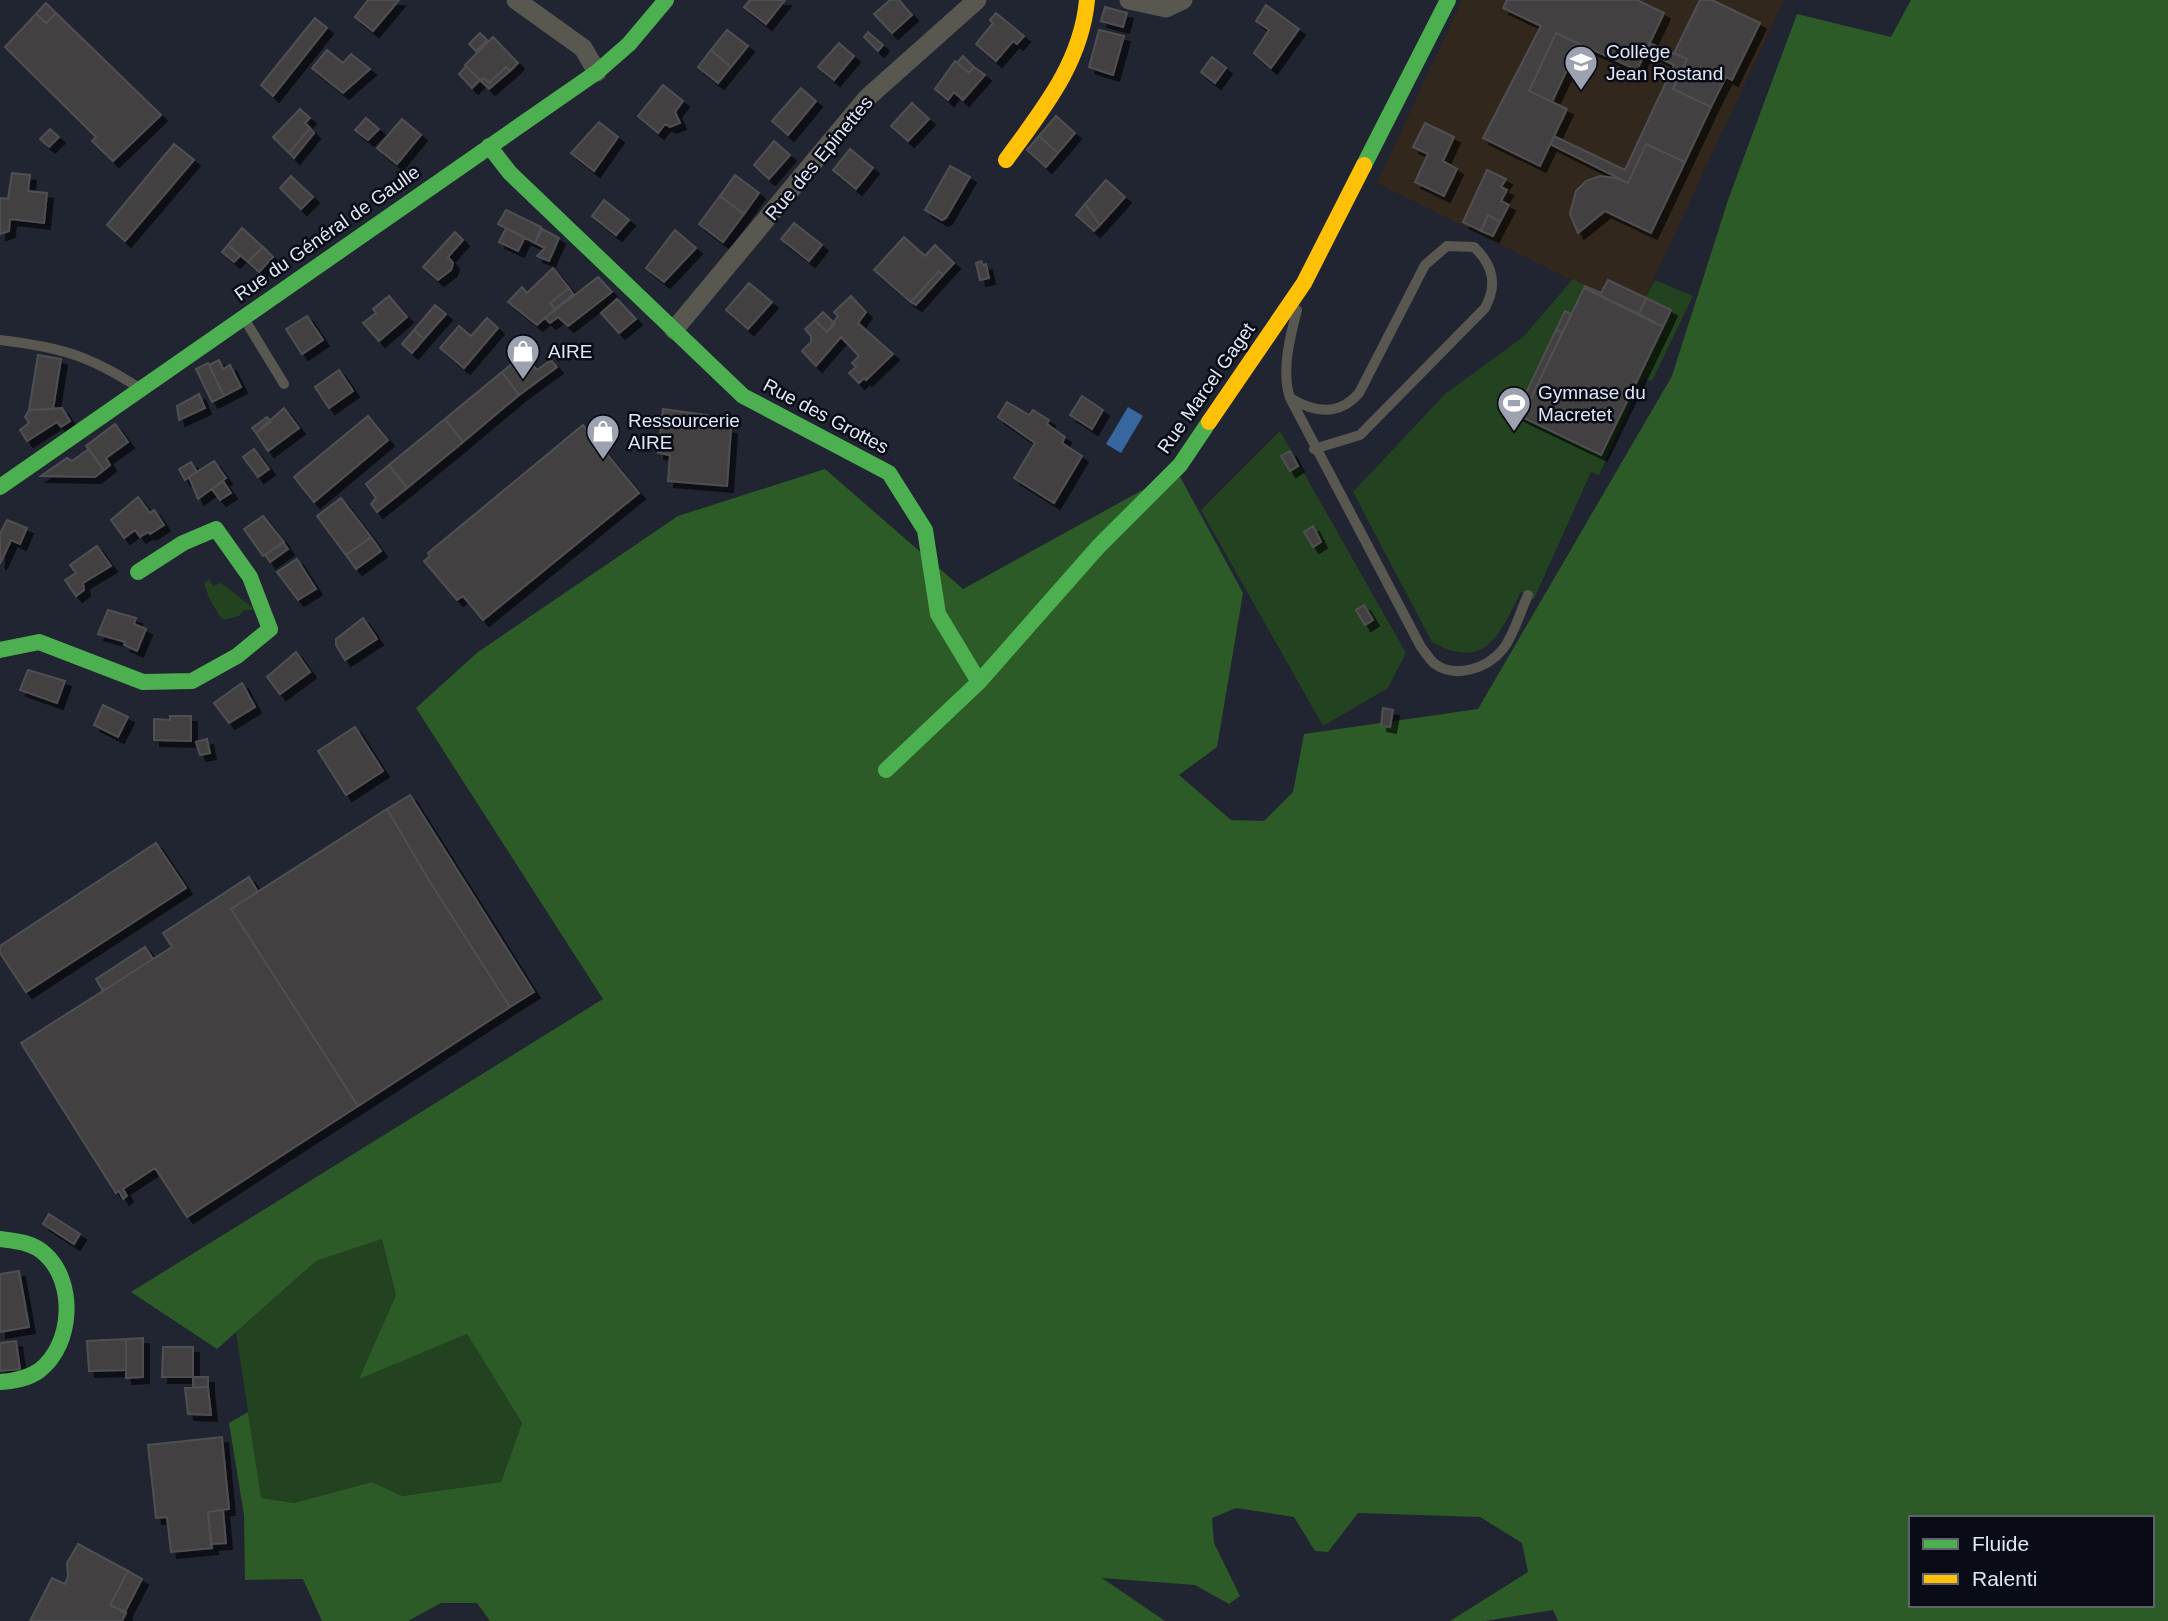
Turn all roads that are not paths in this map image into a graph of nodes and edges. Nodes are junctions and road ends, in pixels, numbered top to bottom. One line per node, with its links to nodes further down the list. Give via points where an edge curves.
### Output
1 (516, 0): 8 (street, via 583,48)
2 (666, 0): 8 (street, Rue du Général de Gaulle, via 629,44)
3 (977, 0): 13 (street, Rue des Epinettes, via 867,99)
4 (1087, 0): 10 (street, via 1072,64)
5 (1129, 0): 6 (street, via 1166,8)
6 (1183, 0)
7 (1448, 0): 11 (street, Rue Marcel Gaget)
8 (597, 72): 9 (street, Rue du Général de Gaulle)
9 (489, 146): 12 (street, Rue du Général de Gaulle); 13 (street, Rue des Grottes, via 510,173)
10 (1006, 160)
11 (1304, 283): 17 (lane, via 1286,369); 23 (street, Rue Marcel Gaget, via 1180,465 1098,547)
12 (243, 316): 15 (lane); 16 (street, Rue du Général de Gaulle)
13 (674, 330): 23 (street, Rue des Grottes, via 743,396 889,473 925,530 938,614)
14 (0, 340): 16 (lane, via 55,347 104,365)
15 (285, 384)
16 (140, 388): 19 (street, Rue du Général de Gaulle)
17 (1290, 398): 18 (lane); 18 (lane, via 1307,409 1330,411 1348,405 1359,393 1425,265 1447,246 1474,247 1486,259 1494,278 1485,308 1360,435)
18 (1314, 449): 21 (lane, via 1421,647 1434,663 1451,671 1473,670 1490,661 1503,649)
19 (0, 487)
20 (138, 572): 22 (street, via 183,543 216,529 250,577 270,629 237,656 192,681 143,682 39,642)
21 (1528, 595)
22 (0, 650)
23 (979, 682): 24 (street, Rue Marcel Gaget)
24 (886, 770)
25 (0, 1239): 26 (street, via 28,1243 49,1259 65,1285 66,1322 58,1349 44,1366 23,1380)
26 (0, 1382)

